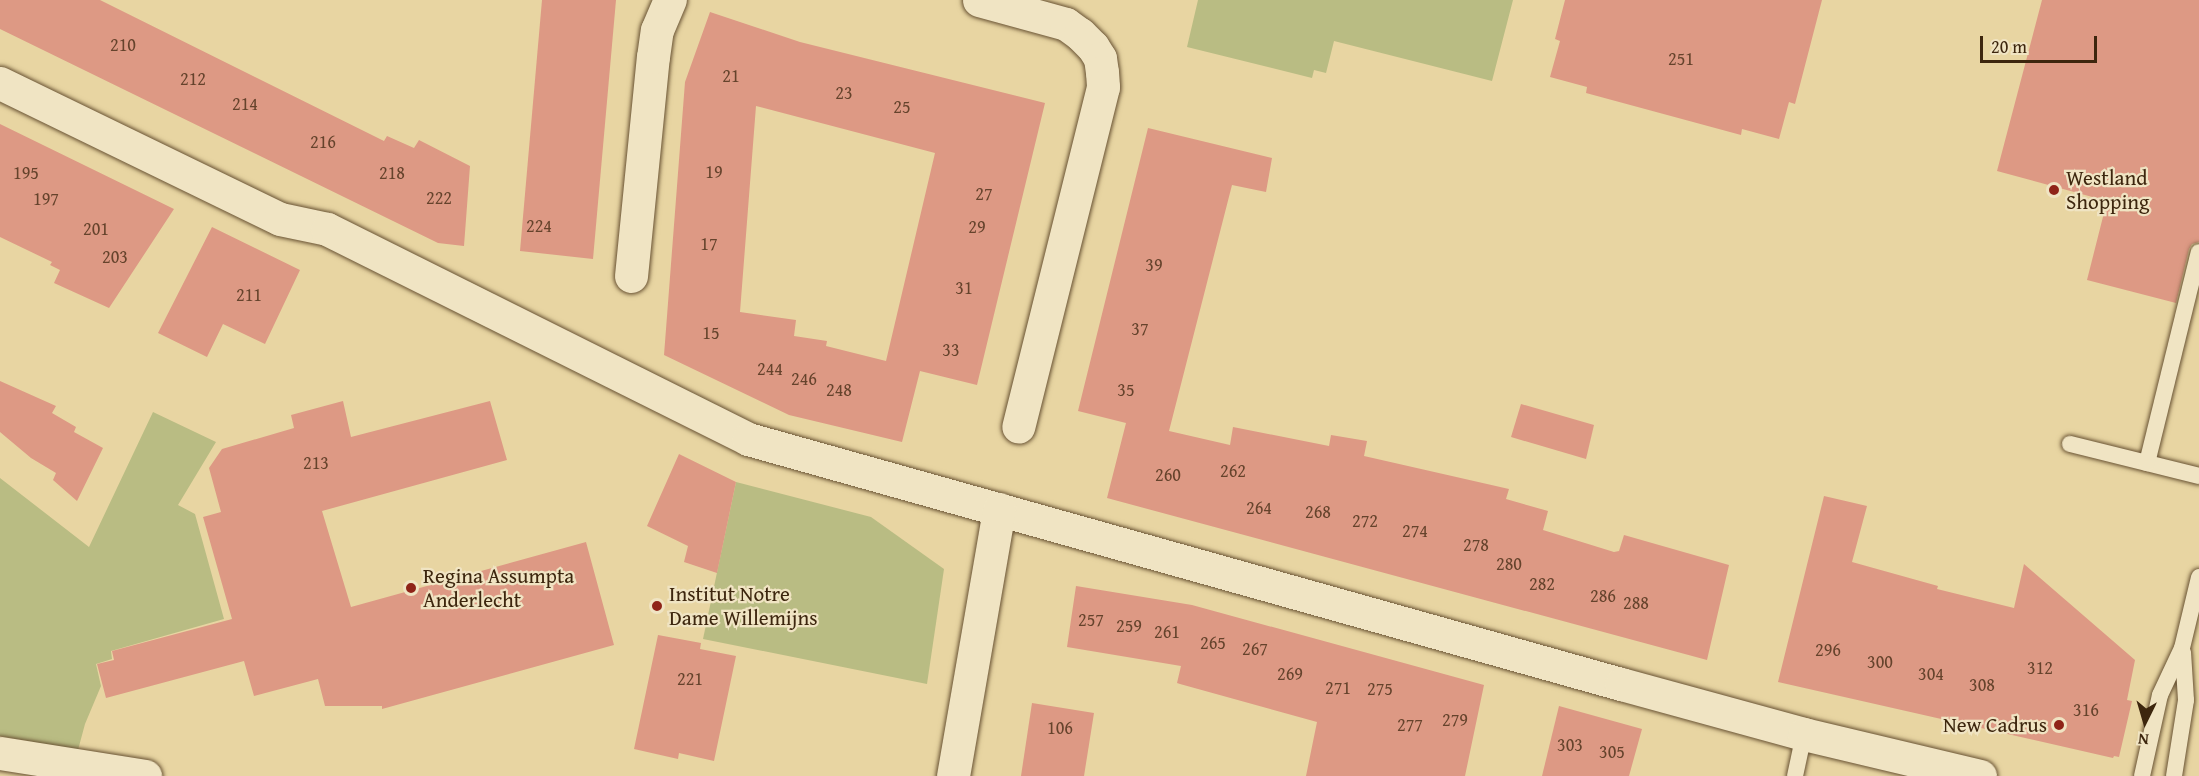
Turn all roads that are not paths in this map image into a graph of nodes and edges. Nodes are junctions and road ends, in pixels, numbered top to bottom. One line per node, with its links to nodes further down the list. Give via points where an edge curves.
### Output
1 (670, 0): 5 (street, via 657,30 653,57)
2 (979, 0): 6 (street, via 1066,24 1093,47 1102,72 1103,87)
3 (0, 83): 10 (street, via 280,219 327,229 748,439)
4 (2199, 252): 8 (lane)
5 (631, 276)
6 (1018, 427)
7 (2070, 444): 8 (lane)
8 (2147, 463): 9 (lane)
9 (2199, 476)
10 (999, 508): 13 (street); 16 (street)
11 (2199, 577): 12 (lane)
12 (2182, 648): 19 (lane, via 2160,695); 20 (lane, via 2186,700)
13 (1804, 734): 17 (lane); 18 (street)
14 (0, 753): 15 (street)
15 (145, 776)
16 (953, 776)
17 (1795, 776)
18 (1977, 776)
19 (2142, 776)
20 (2174, 776)

